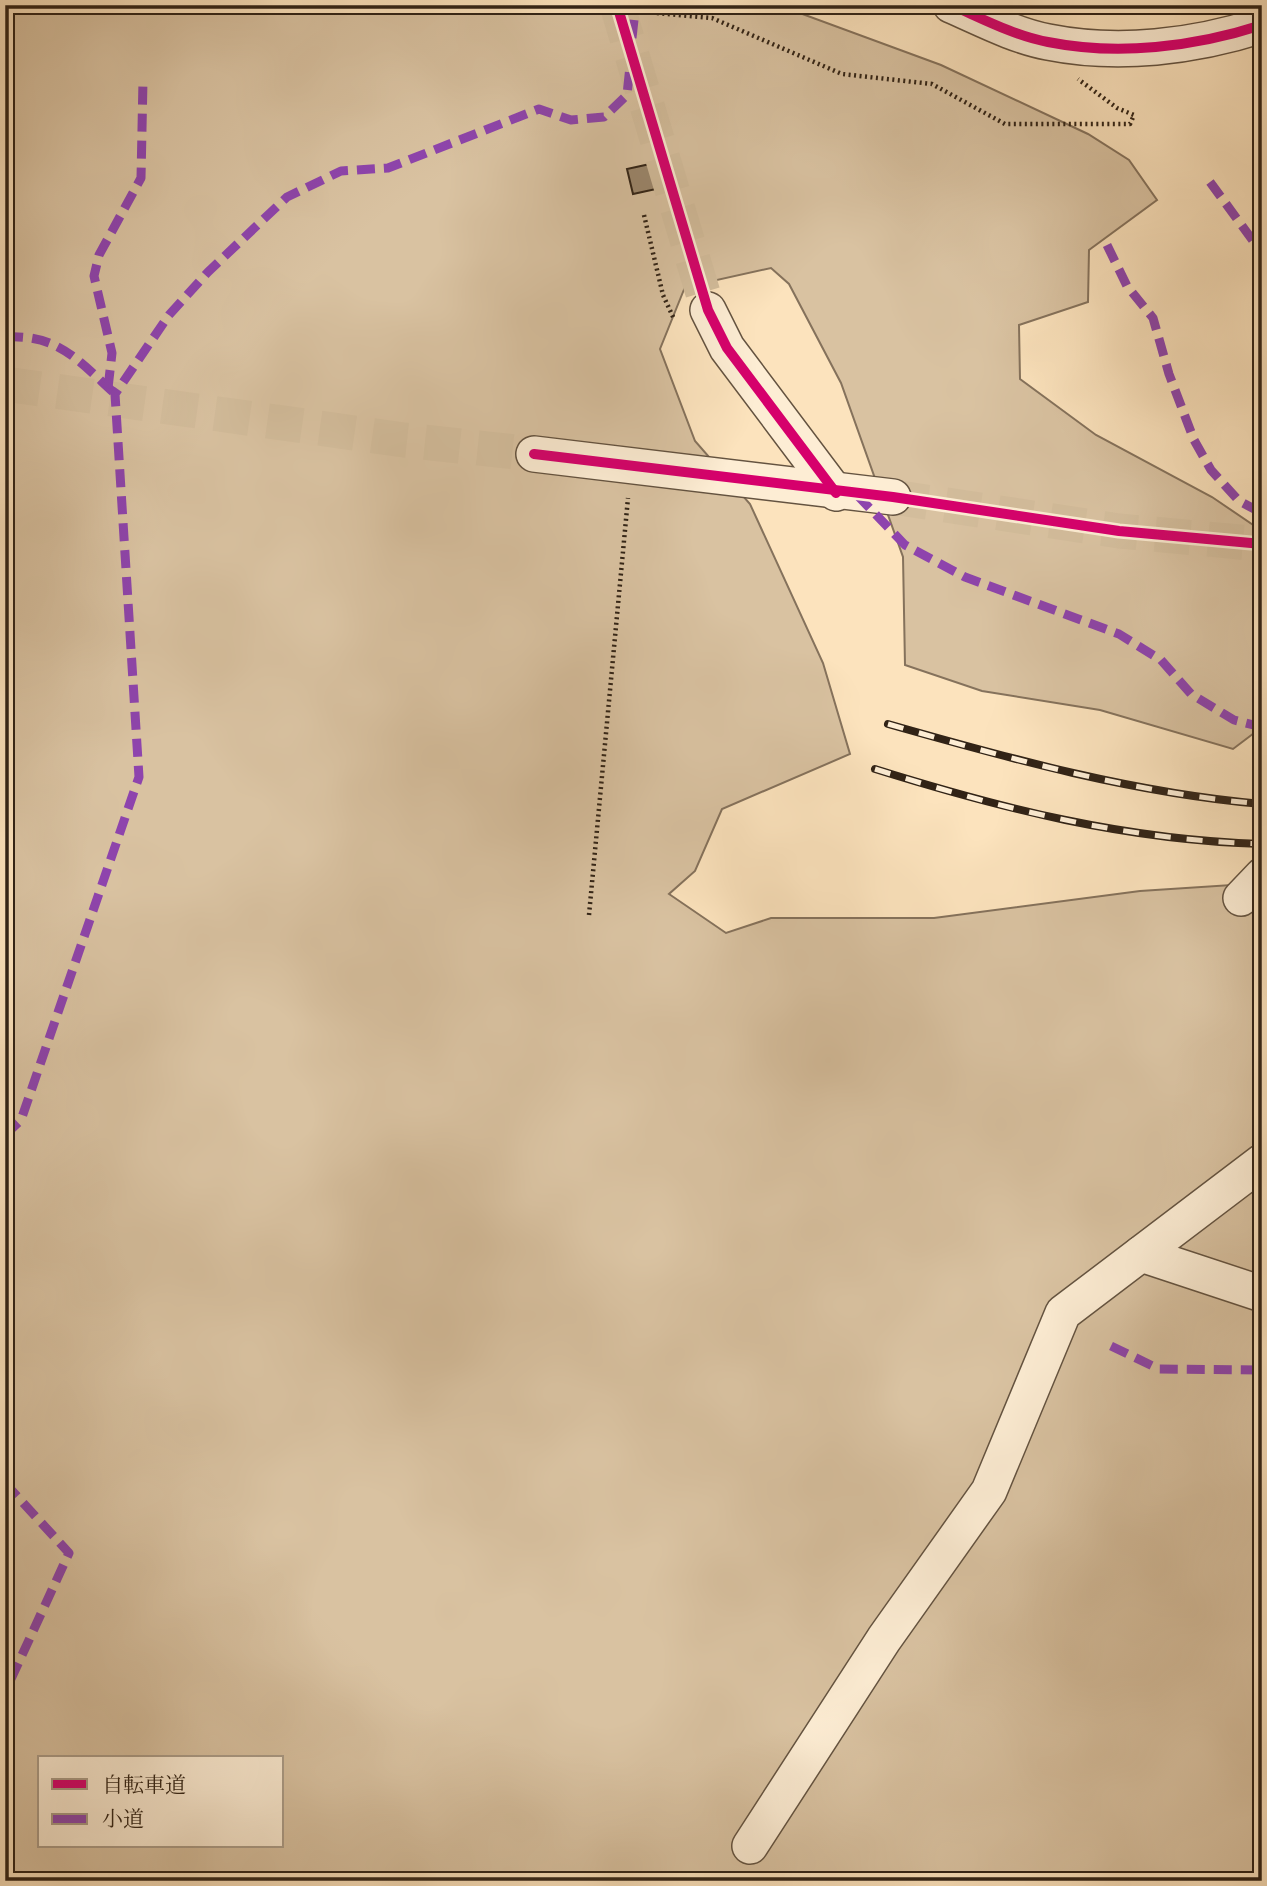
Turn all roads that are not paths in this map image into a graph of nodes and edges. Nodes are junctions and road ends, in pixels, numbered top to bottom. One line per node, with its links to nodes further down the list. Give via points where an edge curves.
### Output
1 (951, 5): 2 (street, via 1046,42 1087,46 1188,44)
2 (1262, 25)
3 (708, 310): 5 (street, via 727,348)
4 (534, 454): 5 (street)
5 (836, 493): 6 (street)
6 (893, 497)
7 (1262, 1162): 8 (street)
8 (1141, 1254): 9 (street); 10 (street, via 1063,1313 989,1491 884,1639)
9 (1262, 1294)
10 (750, 1846)

